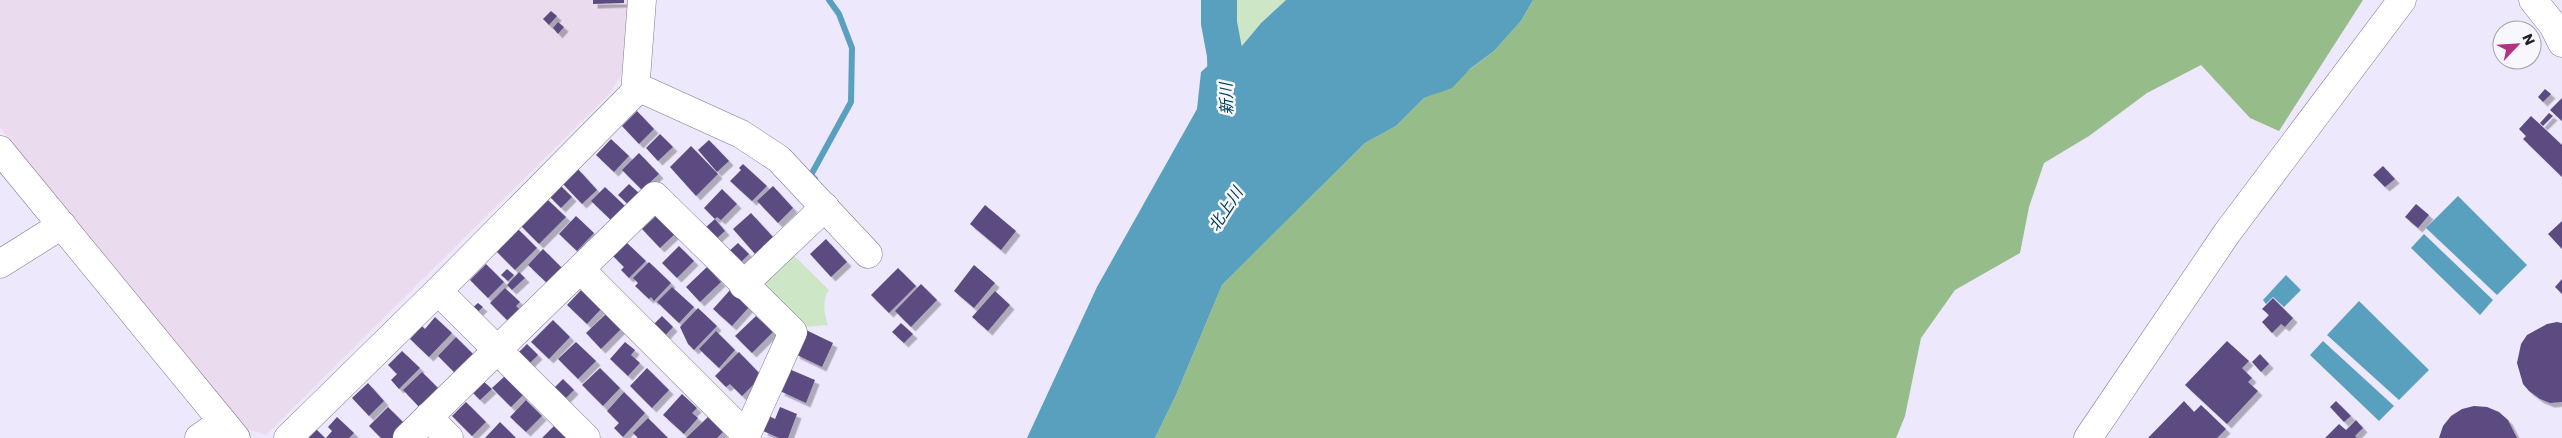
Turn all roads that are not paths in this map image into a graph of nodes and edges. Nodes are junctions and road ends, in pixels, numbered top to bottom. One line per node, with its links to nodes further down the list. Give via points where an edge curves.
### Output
1 (642, 0): 5 (street)
2 (2402, 0): 23 (street, via 2227,233)
3 (2533, 0): 4 (street, via 2553,25)
4 (2562, 43)
5 (635, 92): 7 (street, via 644,90 742,134 779,159); 13 (street)
6 (0, 150): 8 (street)
7 (825, 207): 9 (street); 12 (street)
8 (62, 225): 10 (street); 16 (street)
9 (868, 254)
10 (0, 264)
11 (580, 269): 12 (street, via 655,196); 14 (street); 17 (street)
12 (743, 285): 17 (street, via 793,332)
13 (438, 291): 14 (street); 19 (street)
14 (498, 349): 15 (street); 22 (street)
15 (428, 417): 20 (street); 21 (street)
16 (229, 430): 18 (street)
17 (745, 437)
18 (199, 438)
19 (288, 438)
20 (407, 438)
21 (449, 438)
22 (586, 438)
23 (2088, 438)

